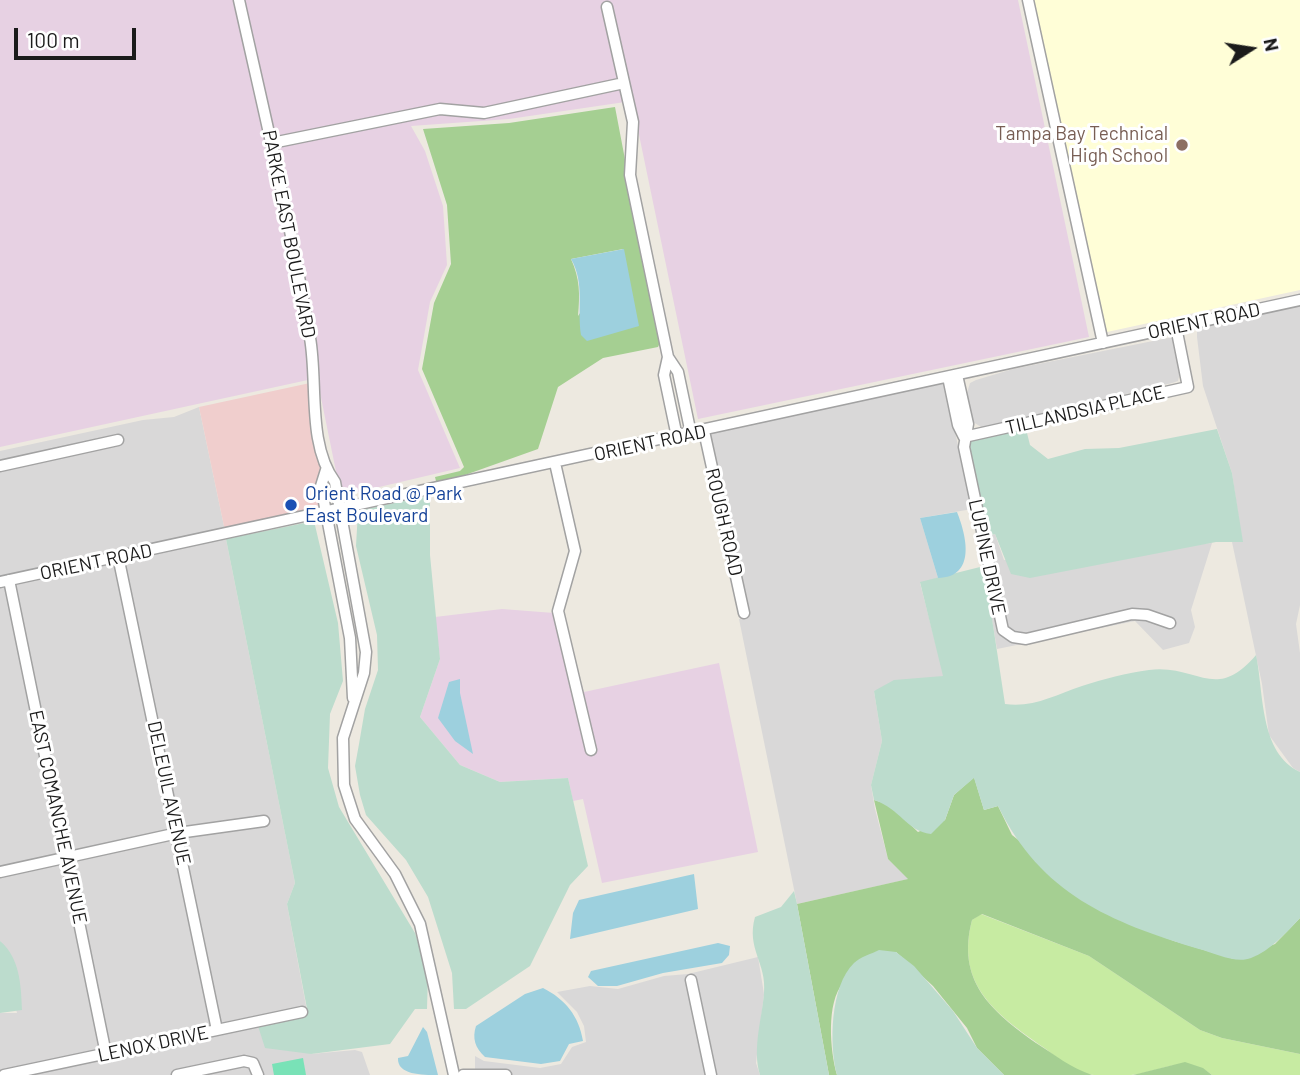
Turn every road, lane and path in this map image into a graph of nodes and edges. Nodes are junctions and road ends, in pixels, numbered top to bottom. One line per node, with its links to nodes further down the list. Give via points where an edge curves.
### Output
1 (239, 0): 5 (street, PARKE EAST BOULEVARD)
2 (1028, 0): 8 (street)
3 (607, 7): 4 (street)
4 (624, 83): 5 (street, via 484,113 440,108); 9 (street, via 633,122 630,175)
5 (272, 143): 18 (street, PARKE EAST BOULEVARD, via 310,340)
6 (1300, 300): 7 (street, ORIENT ROAD)
7 (1176, 327): 8 (street, ORIENT ROAD); 14 (street, TILLANDSIA PLACE, via 1188,387)
8 (1103, 343): 10 (street, ORIENT ROAD)
9 (668, 357): 12 (street, via 678,372); 13 (street, via 664,375)
10 (953, 376): 11 (street, ORIENT ROAD); 14 (street, via 968,425)
11 (704, 431): 12 (street, ORIENT ROAD); 23 (street, ROUGH ROAD)
12 (691, 434): 13 (street, ORIENT ROAD)
13 (677, 437): 16 (street, ORIENT ROAD)
14 (964, 437): 24 (street, LUPINE DRIVE, via 1001,623 1008,634 1026,639 1132,614)
15 (118, 440): 17 (street)
16 (555, 463): 19 (street, ORIENT ROAD); 26 (street, via 575,551 558,611)
17 (0, 466)
18 (326, 470): 19 (street, PARKE EAST BOULEVARD, via 335,482); 20 (street, PARKE EAST BOULEVARD, via 321,486)
19 (341, 510): 20 (street, ORIENT ROAD); 25 (street, PARKE EAST BOULEVARD, via 366,652)
20 (326, 514): 21 (street, ORIENT ROAD); 25 (street, PARKE EAST BOULEVARD, via 350,638)
21 (118, 556): 22 (street, ORIENT ROAD); 28 (street, DELEUIL AVENUE)
22 (5, 581): 29 (street, EAST COMANCHE AVENUE)
23 (744, 613)
24 (1170, 623)
25 (353, 702): 38 (street, via 343,738 346,794 355,819 395,874 420,924)
26 (591, 750)
27 (264, 821): 28 (street)
28 (178, 833): 29 (street); 33 (street, DELEUIL AVENUE)
29 (67, 857): 30 (street); 34 (street, EAST COMANCHE AVENUE)
30 (0, 872)
31 (691, 980): 41 (street)
32 (302, 1012): 33 (street, LENOX DRIVE)
33 (217, 1030): 34 (street, LENOX DRIVE)
34 (106, 1054): 35 (street, LENOX DRIVE)
35 (4, 1075)
36 (177, 1075): 37 (street, via 244,1060 253,1063)
37 (258, 1075)
38 (454, 1075)
39 (463, 1075): 40 (street)
40 (506, 1075)
41 (711, 1075)

